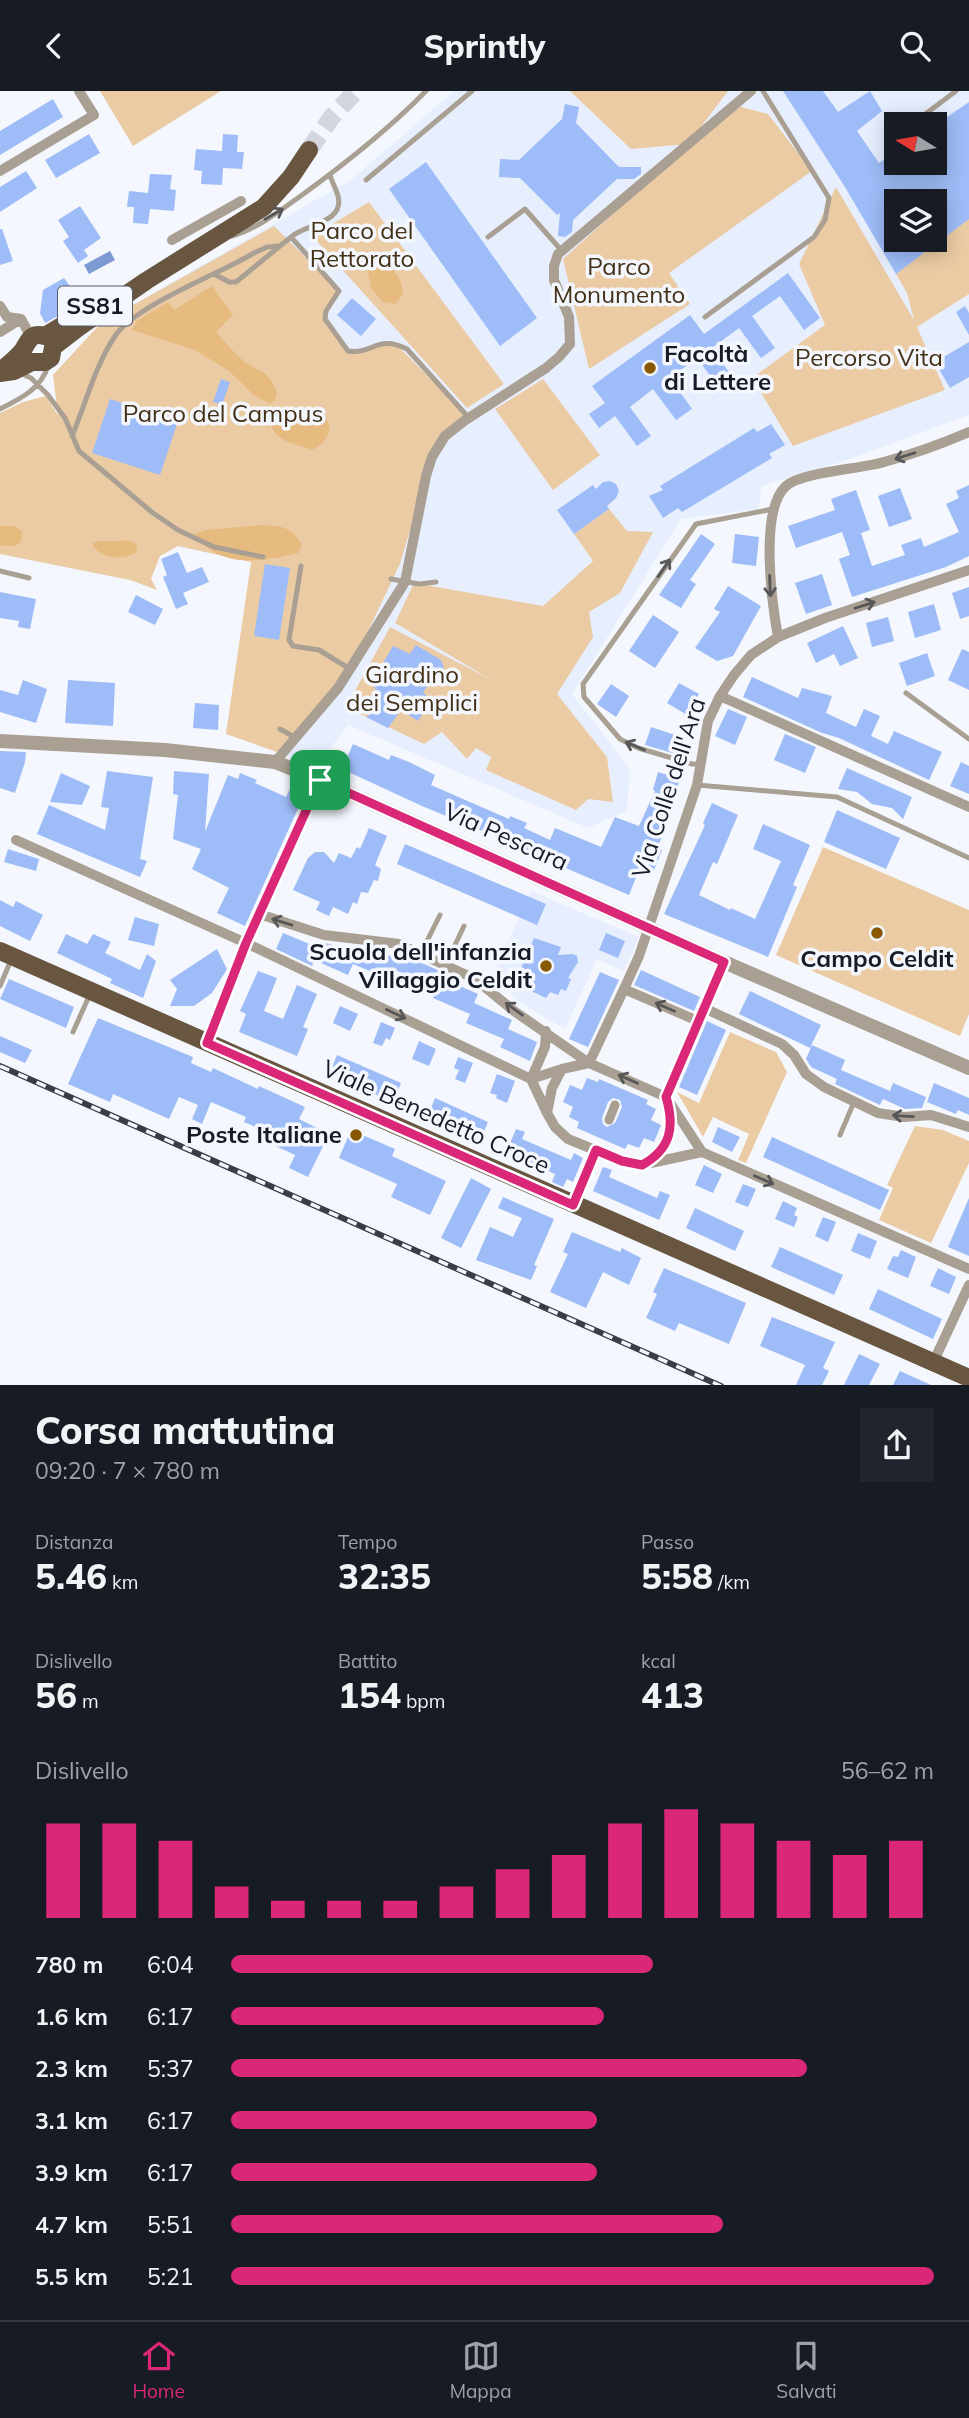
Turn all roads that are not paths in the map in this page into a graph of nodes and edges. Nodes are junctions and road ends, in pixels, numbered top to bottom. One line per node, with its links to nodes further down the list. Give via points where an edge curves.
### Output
1 (79, 91): 9 (street, via 94,115)
2 (426, 91): 10 (lane)
3 (472, 91): 11 (lane)
4 (751, 91): 19 (street)
5 (763, 91): 22 (lane, via 829,198 825,220 814,237)
6 (956, 91): 7 (lane)
7 (928, 112)
8 (309, 150): 16 (main road, SS81, via 264,207)
9 (0, 171)
10 (330, 175): 14 (lane, via 339,198 337,211 330,219); 16 (lane, one-way to 10, via 237,235)
11 (366, 180)
12 (240, 201): 13 (street)
13 (207, 220): 16 (street); 17 (street)
14 (290, 237): 18 (lane); 29 (lane, via 339,291 325,319 348,351 383,343 407,349)
15 (488, 237): 19 (lane, via 525,209)
16 (215, 239): 25 (main road, SS81, via 117,293)
17 (172, 240)
18 (279, 246): 20 (lane, via 267,247); 20 (lane, via 236,282)
19 (562, 251): 29 (street, via 554,266 554,280 569,317 570,344 546,368)
20 (214, 274): 31 (lane, via 133,318 116,334)
21 (0, 306): 23 (street, via 7,317)
22 (705, 317)
23 (21, 319): 24 (street); 25 (street)
24 (0, 332)
25 (38, 351): 26 (main road); 27 (lane); 27 (lane, via 46,374)
26 (4, 374): 27 (lane, via 27,375)
27 (38, 383): 28 (lane, via 27,395); 31 (lane, via 65,418)
28 (0, 409)
29 (469, 418): 39 (street, via 445,436 432,457)
30 (969, 432): 32 (street, one-way to 32, via 881,463 793,481 781,491)
31 (72, 436): 33 (lane, via 79,451 95,466 178,530 214,547)
32 (773, 509): 41 (street, one-way to 41, via 771,601); 50 (lane, one-way to 32, via 620,739 584,697 583,684 695,523)
33 (263, 557)
34 (301, 566): 42 (lane, via 289,640 293,646 319,650)
35 (969, 570): 41 (street, Via Colle dell'Ara, one-way to 35)
36 (0, 571): 37 (lane)
37 (29, 577)
38 (391, 579): 39 (lane)
39 (405, 582): 40 (lane); 42 (street)
40 (436, 582)
41 (778, 636): 44 (street, Via Colle dell'Ara, via 751,655)
42 (350, 669): 46 (street)
43 (906, 693): 47 (lane)
44 (720, 696): 50 (street, Via Colle dell'Ara, via 708,721); 53 (street)
45 (280, 729): 46 (lane)
46 (296, 738): 49 (street)
47 (969, 739)
48 (0, 741): 49 (street, Via Pescara, via 164,750)
49 (275, 762): 51 (street, Via Pescara)
50 (701, 764): 52 (street, Via Colle dell'Ara)
51 (320, 780): 56 (street); 59 (street, Via Pescara)
52 (697, 785): 55 (lane, via 837,797); 59 (street, Via Colle dell'Ara)
53 (969, 807)
54 (16, 840): 60 (street)
55 (969, 859)
56 (259, 914): 60 (street); 62 (street, one-way to 56, via 399,944 324,935)
57 (440, 915): 62 (lane)
58 (464, 926): 64 (lane)
59 (649, 926): 63 (street, Via Pescara); 66 (street, Via Colle dell'Ara)
60 (246, 943): 72 (street); 76 (street, one-way to 76)
61 (6, 954): 65 (lane); 67 (main road, Viale Benedetto Croce)
62 (421, 954): 64 (street)
63 (724, 962): 68 (street); 74 (street, Via Pescara)
64 (445, 966): 70 (street, one-way to 64, via 475,979)
65 (0, 986)
66 (624, 989): 69 (street, one-way to 66); 73 (street, Via Colle dell'Ara)
67 (92, 991): 71 (lane); 72 (main road, Viale Benedetto Croce)
68 (704, 1008): 69 (street); 78 (street, via 782,1044 806,1074)
69 (698, 1021): 77 (street)
70 (546, 1031): 73 (street); 76 (street, via 545,1047)
71 (73, 1032)
72 (207, 1043): 87 (main road, Viale Benedetto Croce)
73 (589, 1063): 75 (street); 77 (street, one-way to 73)
74 (969, 1068)
75 (562, 1069): 76 (street); 80 (street)
76 (531, 1079): 80 (street)
77 (666, 1097): 85 (street); 86 (street, via 671,1113 667,1138 660,1153)
78 (854, 1102): 82 (street, one-way to 78, via 931,1115 878,1113); 83 (lane)
79 (615, 1105): 81 (street)
80 (547, 1113): 84 (street, via 568,1139)
81 (609, 1120)
82 (969, 1127)
83 (840, 1135)
84 (596, 1150): 86 (street); 87 (street)
85 (702, 1152): 86 (street); 88 (street, one-way to 88)
86 (642, 1165)
87 (573, 1205): 90 (main road, Viale Benedetto Croce)
88 (969, 1269)
89 (969, 1285): 90 (street)
90 (933, 1363): 91 (main road, Viale Benedetto Croce)
91 (969, 1378)

